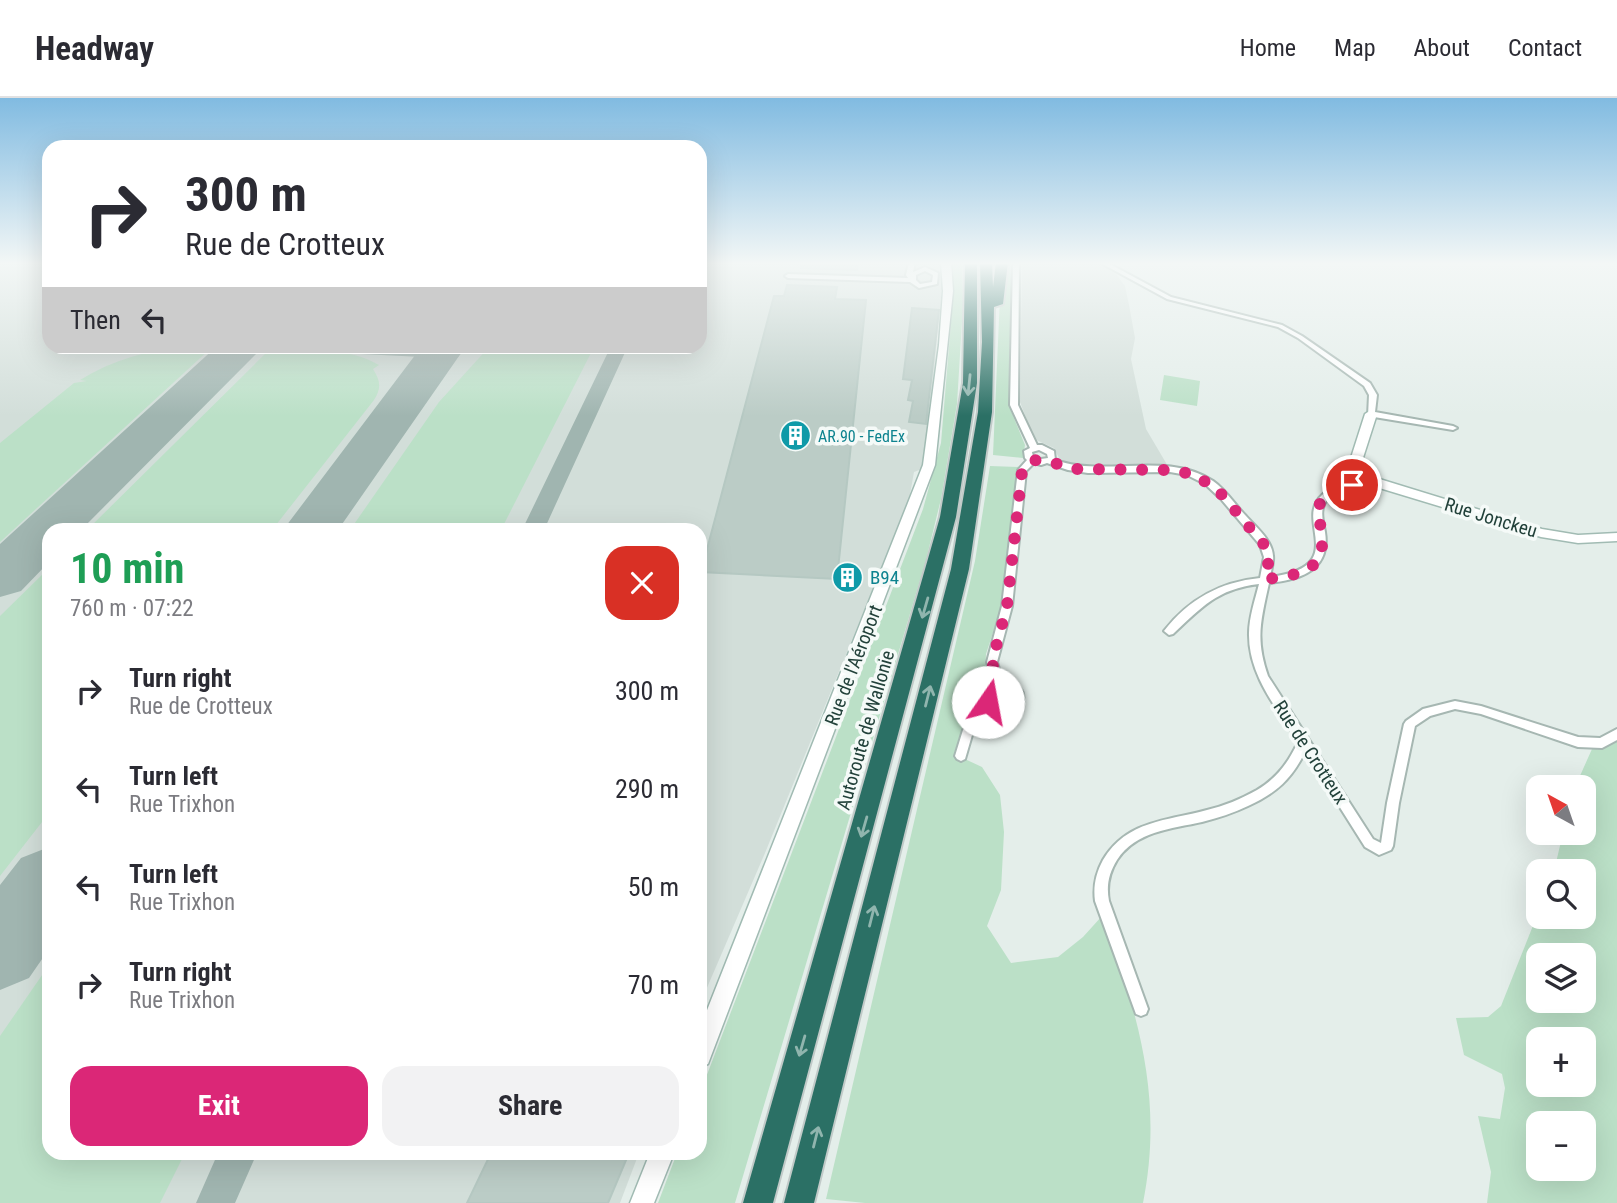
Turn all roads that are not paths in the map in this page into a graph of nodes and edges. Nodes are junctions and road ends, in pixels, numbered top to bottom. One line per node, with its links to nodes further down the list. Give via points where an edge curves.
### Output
1 (946, 314): 23 (street, Rue de l'Aéroport, via 929,466)
2 (971, 314): 26 (highway, Autoroute de Wallonie, one-way to 26, via 970,383 948,517)
3 (989, 314): 7 (highway)
4 (996, 314): 7 (highway)
5 (1015, 314): 10 (street, via 1014,405)
6 (1231, 314): 8 (street, via 1280,326 1300,337 1367,385 1373,396)
7 (989, 323): 27 (highway, one-way to 7, via 960,569 979,468)
8 (1371, 414): 9 (street); 13 (street, via 1355,464)
9 (1453, 428)
10 (1034, 448): 11 (street, via 1027,453); 12 (street, via 1051,453)
11 (1032, 460): 12 (street, Rue de Crotteux); 17 (street, via 1022,471 1007,606 992,662)
12 (1049, 461): 15 (street, Rue de Crotteux, via 1068,469 1175,470 1204,479 1266,547)
13 (1368, 480): 14 (street, Rue Jonckeu, via 1541,533 1578,539); 15 (street, via 1322,500 1318,513 1322,548 1313,564 1294,575)
14 (1617, 537)
15 (1266, 579): 16 (street, via 1221,590); 20 (street, Rue de Crotteux, via 1254,632 1258,660 1269,689)
16 (1169, 631)
17 (997, 683): 18 (street, via 985,692); 18 (street, via 1015,690 1019,700 1005,709)
18 (992, 706): 21 (street, via 967,733)
19 (1617, 734): 20 (street, Rue de Crotteux, via 1602,743 1578,742 1455,705 1427,712 1410,724 1387,846 1379,849 1369,842)
20 (1304, 742): 22 (street, via 1290,769 1261,792 1219,812 1140,831 1111,857 1100,884 1102,901)
21 (961, 756)
22 (1141, 1009)
23 (707, 1038)
24 (659, 1160): 25 (street)
25 (642, 1203)
26 (758, 1203)
27 (799, 1203)

